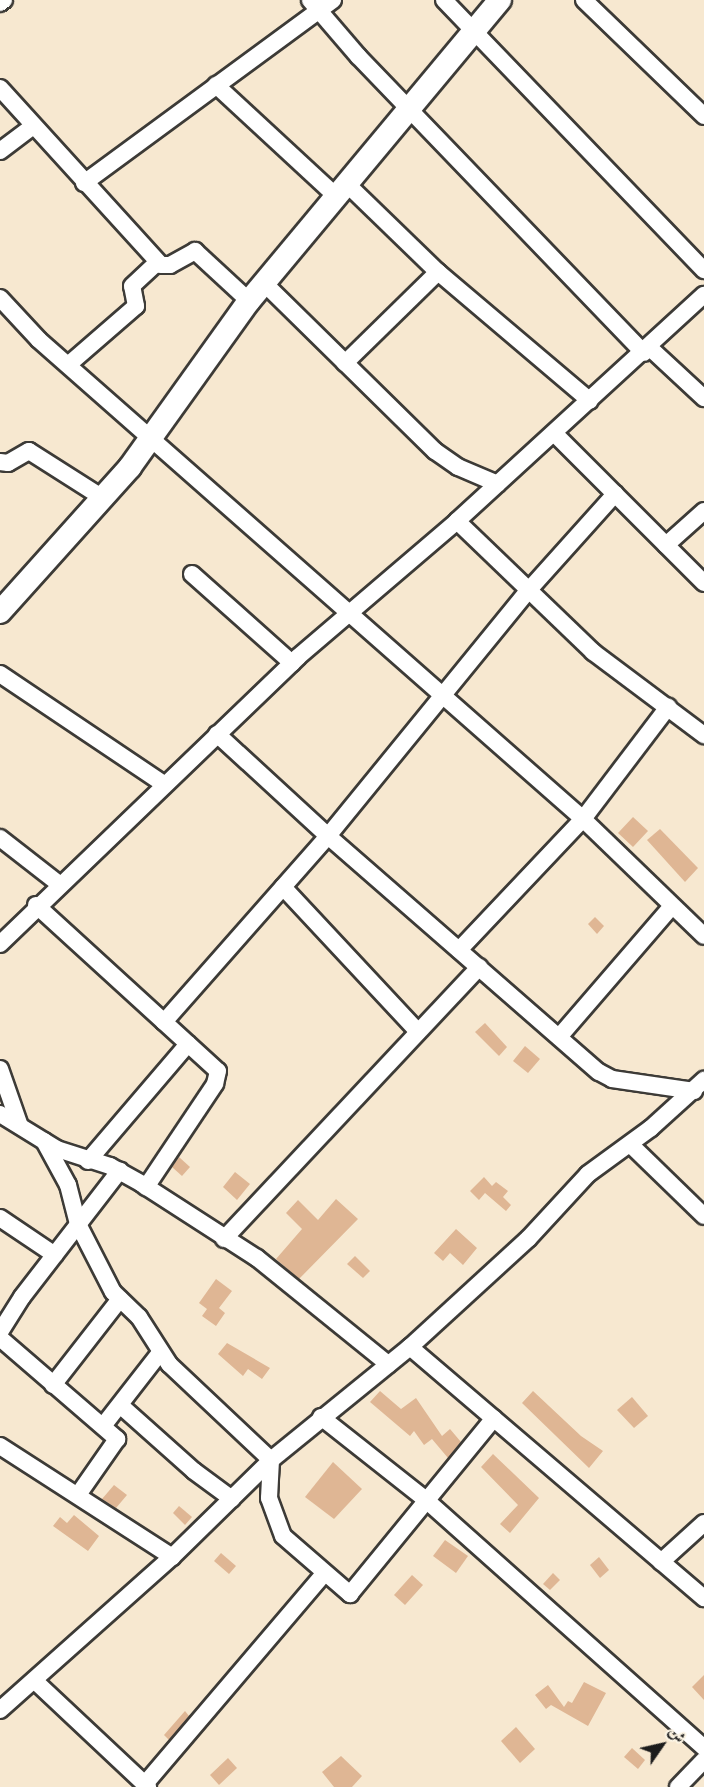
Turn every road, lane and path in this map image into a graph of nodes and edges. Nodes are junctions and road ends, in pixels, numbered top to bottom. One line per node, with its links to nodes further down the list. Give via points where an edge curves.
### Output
1 (4, 0): 6 (street)
2 (333, 0): 7 (street)
3 (444, 0): 8 (street)
4 (500, 0): 8 (street)
5 (584, 0): 12 (street)
6 (0, 3)
7 (314, 5): 9 (street); 11 (street)
8 (472, 31): 11 (street); 18 (street)
9 (216, 85): 15 (street); 16 (street)
10 (0, 88): 13 (street)
11 (409, 108): 16 (street); 24 (street)
12 (704, 116)
13 (33, 126): 14 (street); 15 (street)
14 (0, 151)
15 (84, 183): 17 (street)
16 (341, 190): 19 (street); 20 (street)
17 (158, 262): 23 (street, via 170,265 195,251); 26 (street, via 132,286 136,306)
18 (704, 270)
19 (438, 272): 25 (street); 28 (street)
20 (264, 283): 23 (street); 25 (street)
21 (704, 295): 24 (street)
22 (0, 298): 26 (street)
23 (249, 301): 30 (street)
24 (647, 350): 27 (street); 28 (street)
25 (345, 363): 32 (street, via 435,451 458,467)
26 (68, 365): 30 (street)
27 (704, 398)
28 (590, 401): 29 (street)
29 (554, 433): 32 (street); 33 (street)
30 (151, 436): 34 (street); 42 (street)
31 (0, 462): 34 (street, via 8,463 29,451)
32 (498, 484): 36 (street)
33 (615, 494): 37 (street); 40 (street)
34 (103, 498): 41 (street)
35 (704, 511): 37 (street)
36 (457, 521): 40 (street); 42 (street)
37 (666, 545): 39 (street)
38 (192, 574): 43 (street)
39 (704, 584)
40 (527, 592): 45 (street); 46 (street, via 593,652)
41 (0, 612)
42 (350, 612): 43 (street); 45 (street)
43 (292, 663): 47 (street)
44 (0, 674): 49 (street)
45 (441, 695): 50 (street); 51 (street)
46 (668, 707): 48 (street); 50 (street)
47 (217, 734): 49 (street); 51 (street)
48 (704, 735)
49 (164, 784): 53 (street)
50 (583, 819): 56 (street); 59 (street)
51 (328, 836): 54 (street); 59 (street)
52 (0, 838): 53 (street)
53 (59, 884): 55 (street)
54 (283, 887): 61 (street); 62 (street)
55 (36, 905): 58 (street); 61 (street)
56 (672, 906): 57 (street); 63 (street)
57 (704, 936)
58 (0, 944)
59 (459, 951): 60 (street)
60 (479, 967): 62 (street); 63 (street)
61 (164, 1022): 64 (street)
62 (418, 1032): 77 (street)
63 (559, 1037): 66 (street, via 612,1079)
64 (188, 1044): 71 (street); 73 (street, via 218,1071 218,1077)
65 (0, 1069): 68 (street)
66 (699, 1086): 70 (street)
67 (0, 1114): 68 (street)
68 (20, 1126): 69 (street)
69 (44, 1141): 71 (street); 76 (street, via 68,1185)
70 (630, 1144): 74 (street); 82 (street, via 579,1181 528,1239)
71 (88, 1161): 72 (street)
72 (120, 1170): 73 (street); 76 (street)
73 (146, 1186): 77 (street)
74 (704, 1216)
75 (0, 1218): 78 (street)
76 (78, 1224): 78 (street); 79 (street)
77 (224, 1239): 84 (street, via 279,1275)
78 (55, 1255): 80 (street)
79 (120, 1299): 83 (street, via 140,1317); 85 (street)
80 (3, 1321)
81 (0, 1338): 85 (street)
82 (411, 1347): 84 (street); 88 (street)
83 (159, 1354): 86 (street); 91 (street)
84 (388, 1364): 87 (street)
85 (53, 1385): 89 (street)
86 (120, 1405): 89 (street); 93 (street)
87 (321, 1417): 91 (street); 94 (street)
88 (494, 1418): 94 (street); 97 (street)
89 (104, 1426): 92 (street, via 114,1434 116,1444)
90 (0, 1446): 92 (street)
91 (271, 1460): 93 (street); 98 (street, via 268,1485 275,1520 283,1536)
92 (78, 1495): 96 (street)
93 (232, 1499): 96 (street)
94 (426, 1500): 98 (street, via 350,1594); 102 (street)
95 (704, 1523): 97 (street)
96 (172, 1557): 100 (street)
97 (661, 1562): 99 (street)
98 (324, 1574): 104 (street)
99 (704, 1598)
100 (36, 1682): 101 (street); 104 (street)
101 (3, 1700)
102 (704, 1748)
103 (704, 1760): 105 (street)
104 (147, 1785)
105 (678, 1787)

